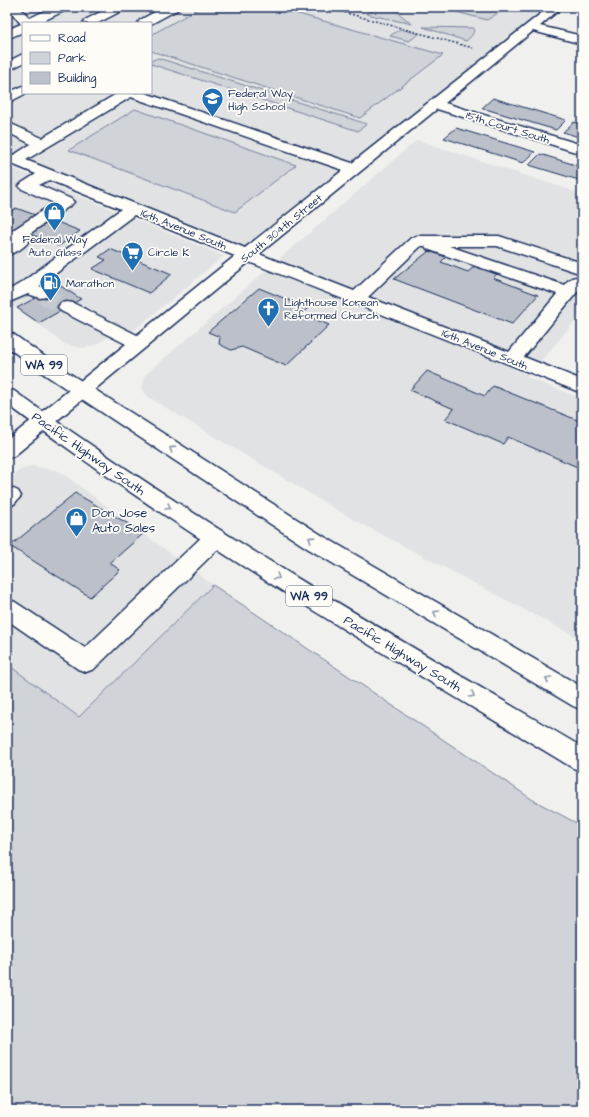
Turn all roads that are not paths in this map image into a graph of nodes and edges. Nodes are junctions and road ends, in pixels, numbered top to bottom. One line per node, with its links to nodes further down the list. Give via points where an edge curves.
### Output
1 (13, 7): 6 (street)
2 (62, 7): 7 (street)
3 (119, 7): 8 (street)
4 (173, 7): 9 (street)
5 (556, 7): 11 (street, South 304th Street)
6 (28, 22)
7 (31, 22)
8 (91, 22)
9 (146, 22)
10 (22, 26): 12 (street)
11 (531, 27): 13 (street); 20 (street, South 304th Street)
12 (7, 34)
13 (582, 40)
14 (22, 58): 15 (street)
15 (7, 66)
16 (22, 91): 19 (street)
17 (126, 94): 22 (street)
18 (135, 94): 25 (street)
19 (7, 99)
20 (435, 104): 23 (street, 15th Court South); 25 (street, South 304th Street)
21 (7, 126): 22 (street)
22 (42, 144): 24 (street)
23 (582, 150)
24 (10, 159): 26 (street, 16th Avenue South)
25 (354, 169): 30 (street, South 304th Street)
26 (48, 174): 27 (street, 16th Avenue South); 29 (street, via 27,186 66,202 13,237 21,241)
27 (133, 208): 30 (street, 16th Avenue South); 34 (street, via 34,291)
28 (417, 241): 31 (street, via 499,240); 33 (street); 35 (street)
29 (7, 250)
30 (247, 255): 35 (street, 16th Avenue South); 38 (street, South 304th Street)
31 (582, 269)
32 (582, 275): 33 (street)
33 (568, 292): 39 (street)
34 (7, 298)
35 (357, 298): 39 (street, 16th Avenue South)
36 (67, 307): 38 (street)
37 (7, 338): 41 (street, WA 99)
38 (138, 343): 41 (street, South 304th Street)
39 (512, 360): 40 (street, 16th Avenue South)
40 (582, 387)
41 (81, 390): 43 (street, South 304th Street); 49 (street, WA 99, one-way to 41, via 315,542)
42 (7, 395): 43 (street, Pacific Highway South / WA 99)
43 (43, 422): 44 (street, South 304th Street); 47 (street, Pacific Highway South / WA 99, one-way to 47)
44 (7, 451)
45 (7, 494): 46 (street, via 11,496)
46 (7, 499)
47 (215, 538): 48 (street, via 86,662); 50 (street, Pacific Highway South / WA 99, one-way to 50, via 348,621)
48 (7, 608)
49 (582, 699)
50 (582, 760)

